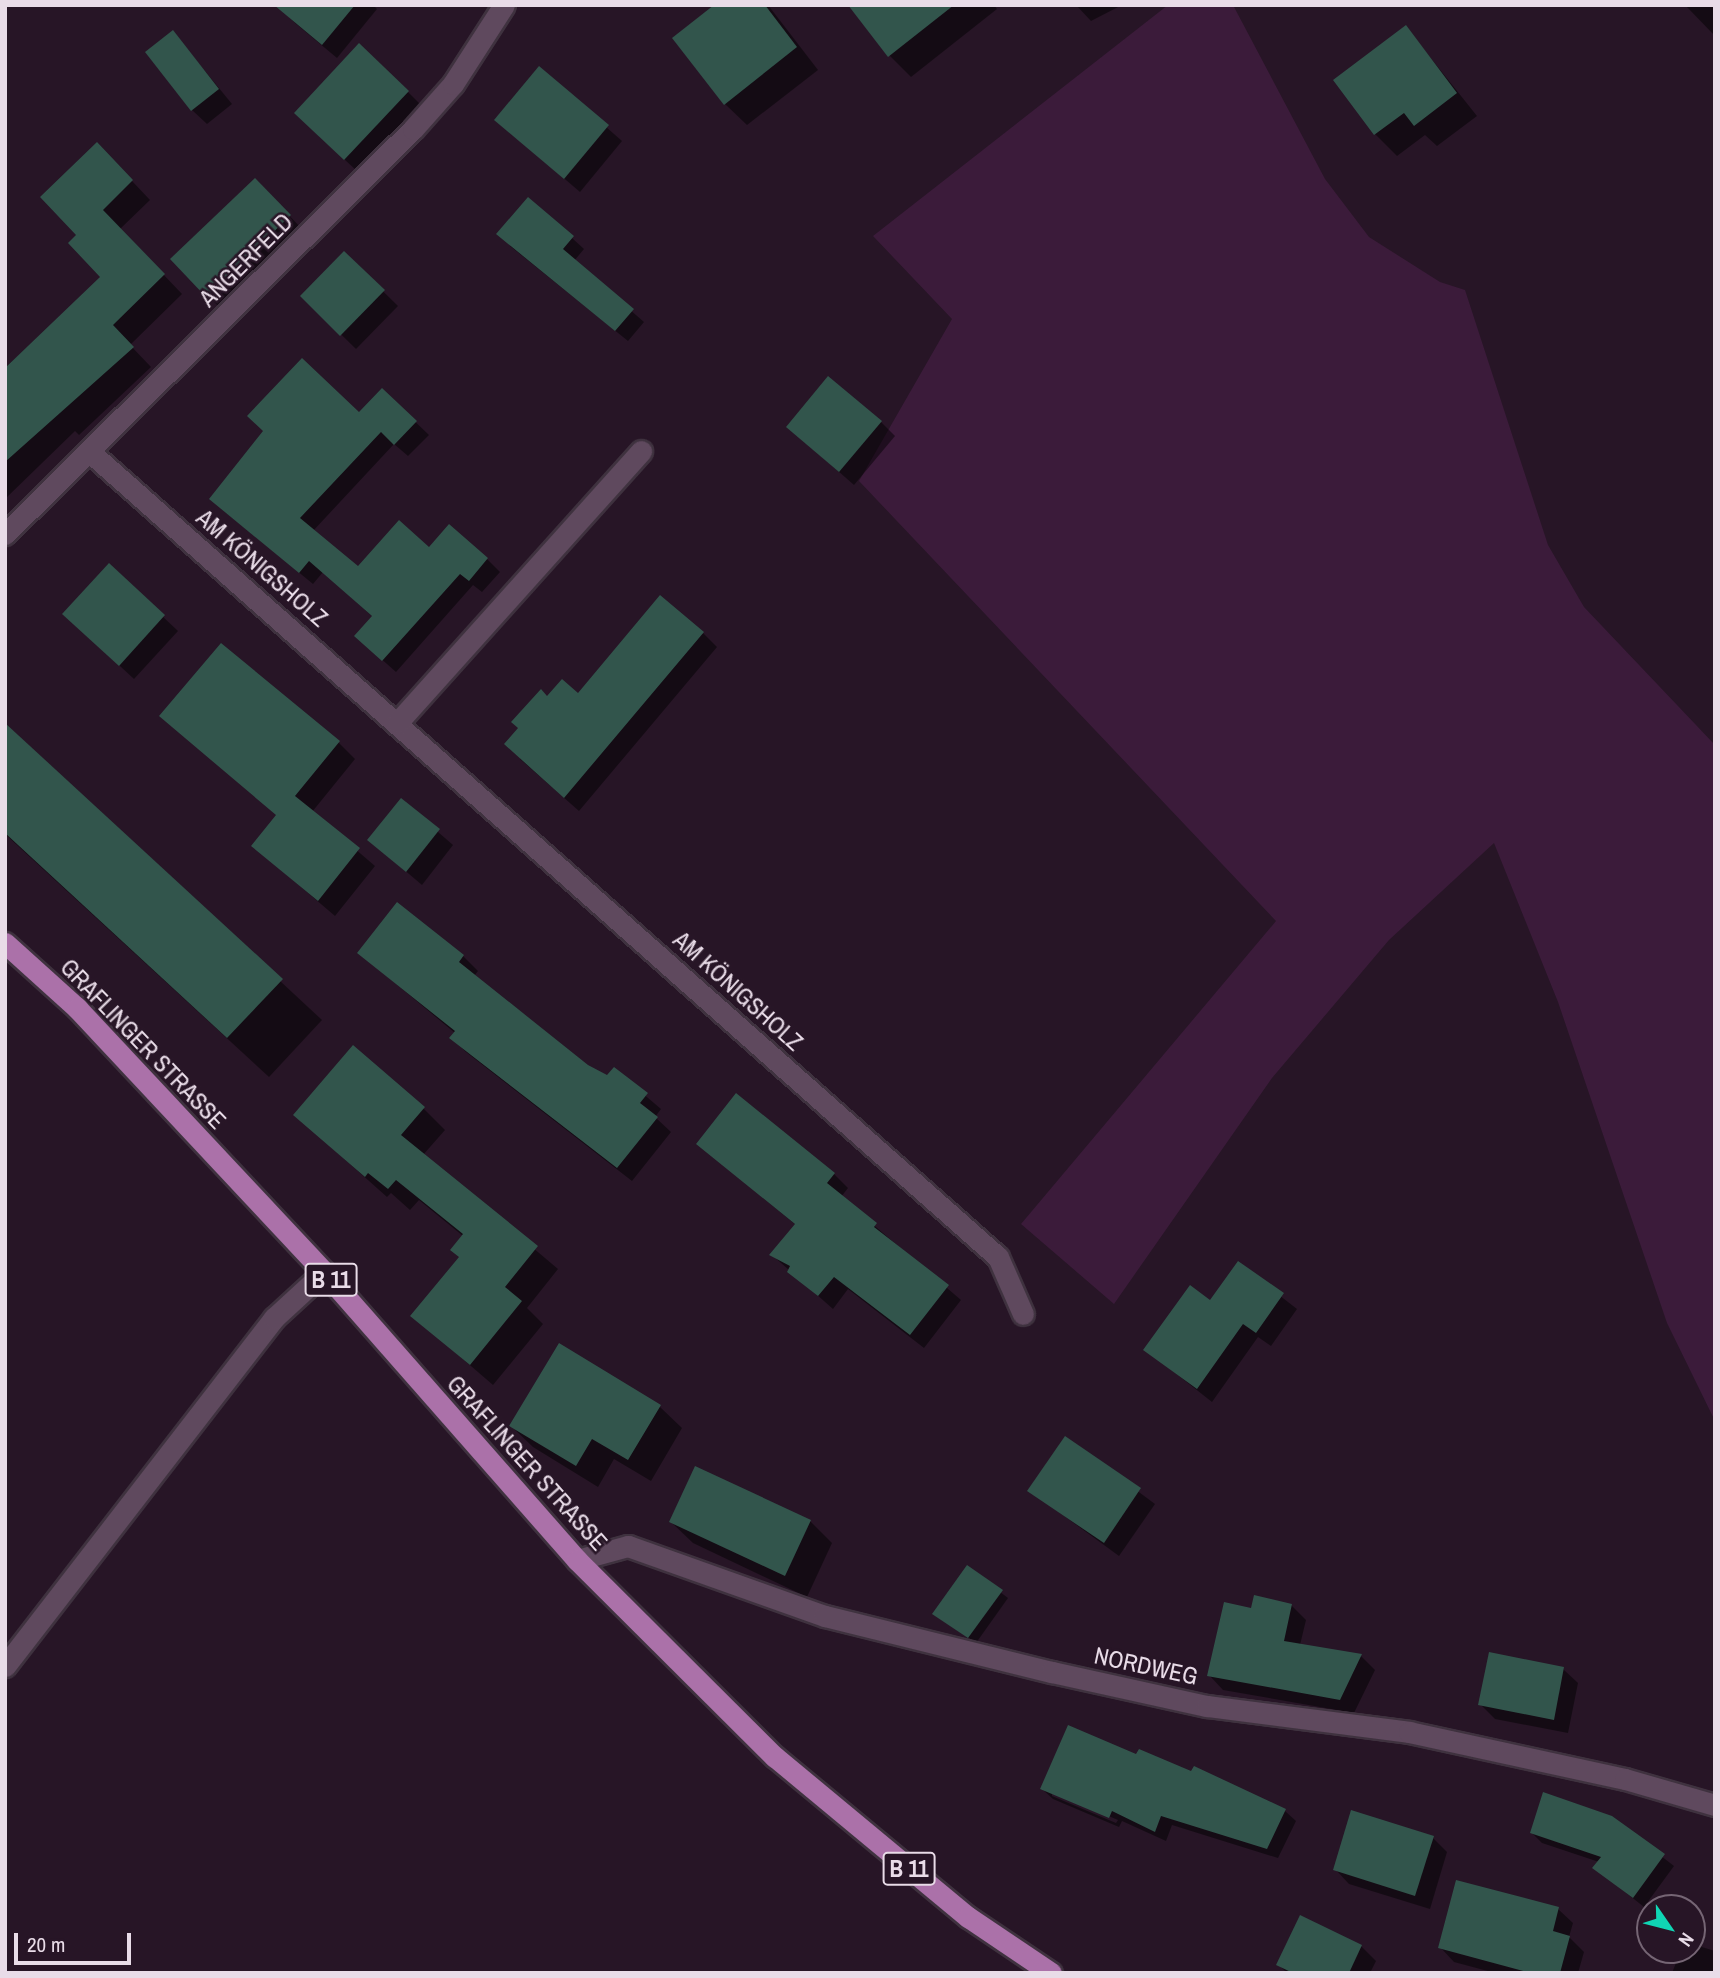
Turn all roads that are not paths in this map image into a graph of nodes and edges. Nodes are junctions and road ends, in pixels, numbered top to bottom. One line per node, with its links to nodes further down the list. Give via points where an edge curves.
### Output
1 (504, 5): 3 (street, ANGERFELD, via 453,85 413,129)
2 (641, 451): 5 (street)
3 (92, 453): 4 (street, ANGERFELD); 5 (street, AM KÖNIGSHOLZ)
4 (5, 534)
5 (398, 722): 8 (street, AM KÖNIGSHOLZ, via 998,1257)
6 (5, 943): 7 (main road, GRAFLINGER STRASSE / B 11, via 76,1008)
7 (324, 1272): 9 (main road, GRAFLINGER STRASSE / B 11); 10 (street, via 274,1318)
8 (1023, 1314)
9 (578, 1560): 11 (street, NORDWEG, via 628,1546 825,1616 1052,1672 1207,1706 1409,1732 1625,1779); 12 (main road, GRAFLINGER STRASSE / B 11, via 775,1757 968,1917)
10 (5, 1666)
11 (1715, 1805)
12 (1051, 1973)

